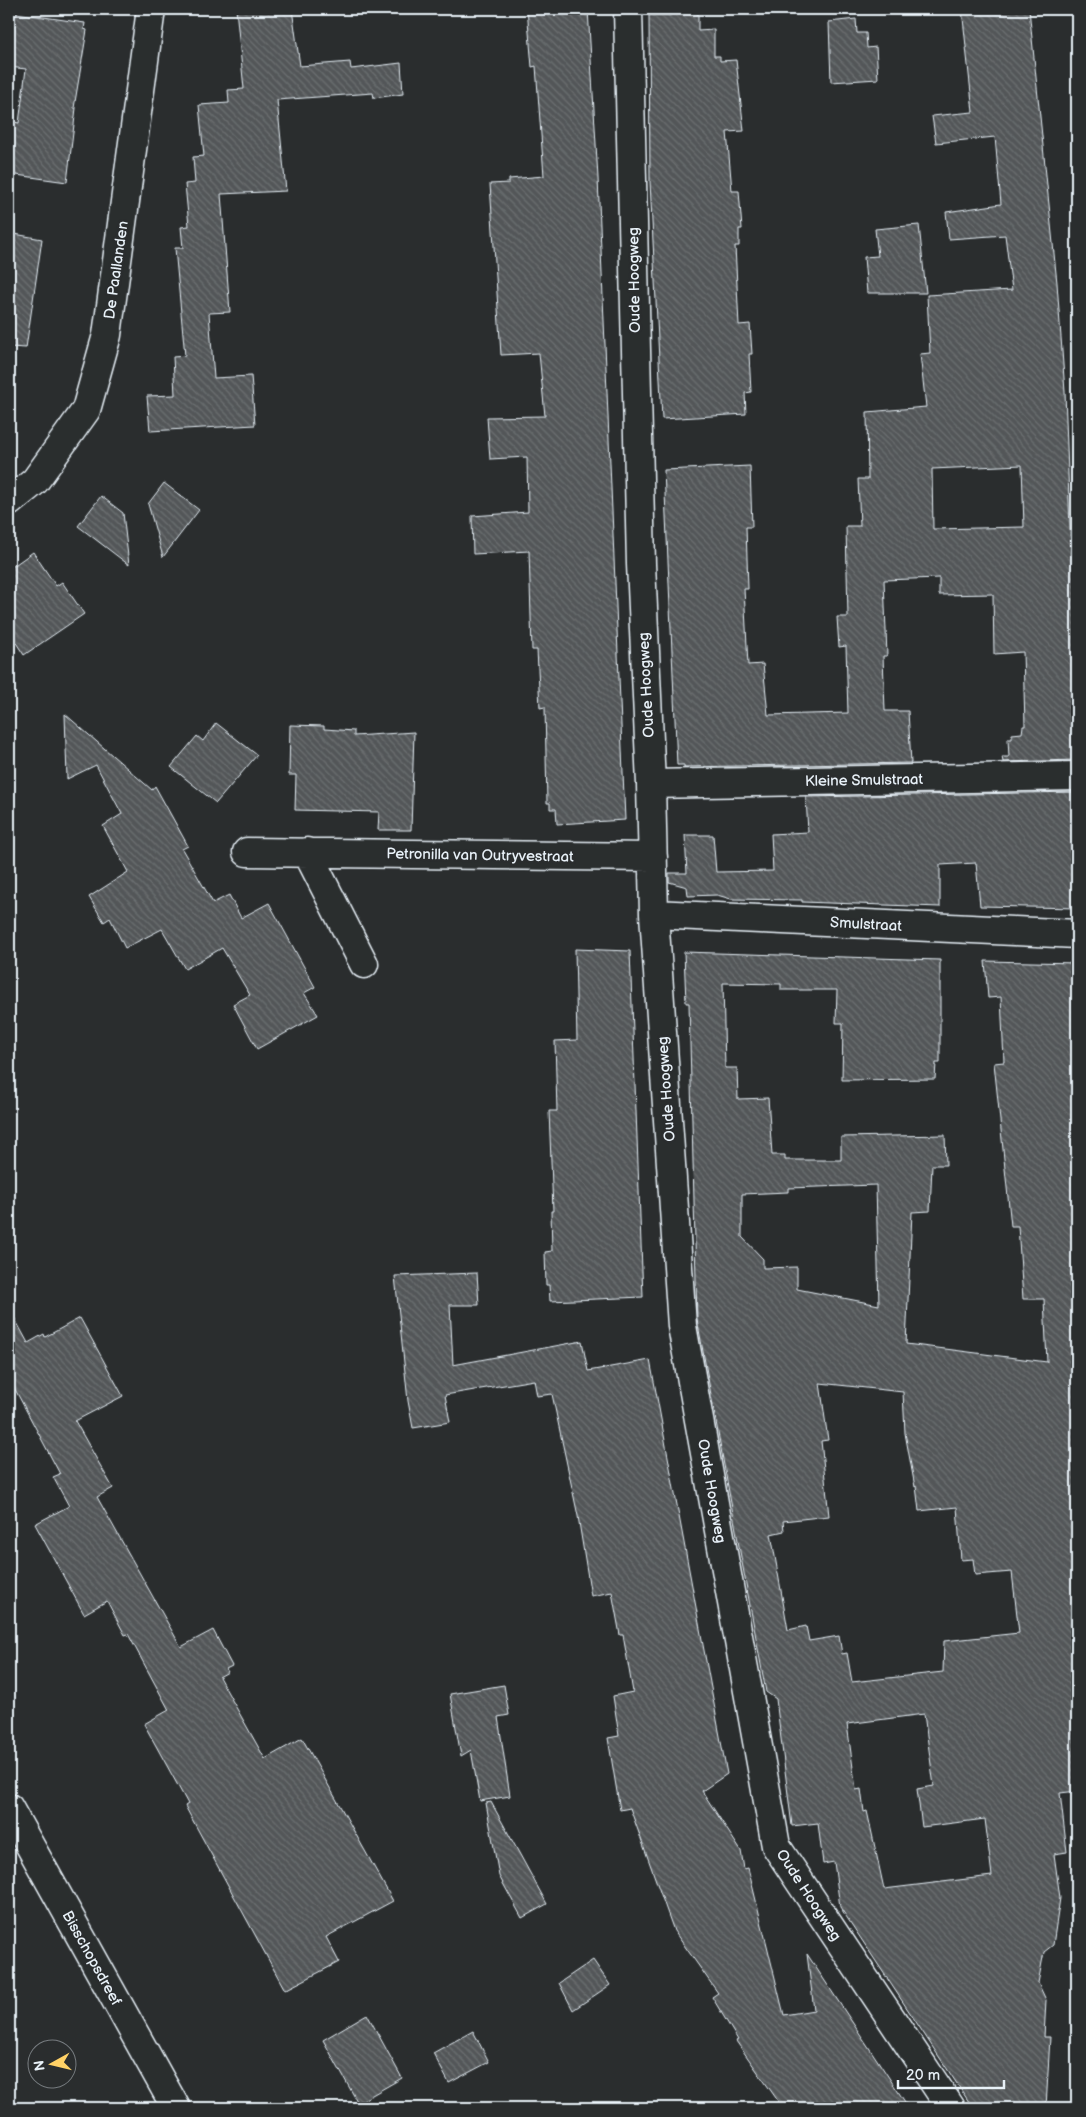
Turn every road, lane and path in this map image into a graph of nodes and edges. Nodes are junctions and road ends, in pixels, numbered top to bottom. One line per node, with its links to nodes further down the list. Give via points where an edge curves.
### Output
1 (151, 9): 3 (street, De Paallanden, via 107,335 86,410 35,481)
2 (628, 9): 5 (street, Oude Hoogweg, via 640,564)
3 (9, 502)
4 (1077, 776): 5 (street, Kleine Smulstraat)
5 (651, 784): 8 (street, Oude Hoogweg)
6 (247, 852): 7 (street, Petronilla van Outryvestraat)
7 (307, 852): 8 (street, Petronilla van Outryvestraat); 11 (street)
8 (653, 857): 9 (street, Oude Hoogweg)
9 (654, 914): 10 (street, Smulstraat); 14 (street, Oude Hoogweg, via 682,1326 776,1846)
10 (1077, 934)
11 (364, 964)
12 (9, 1808): 13 (street, Bisschopsdreef)
13 (176, 2108)
14 (951, 2108)

